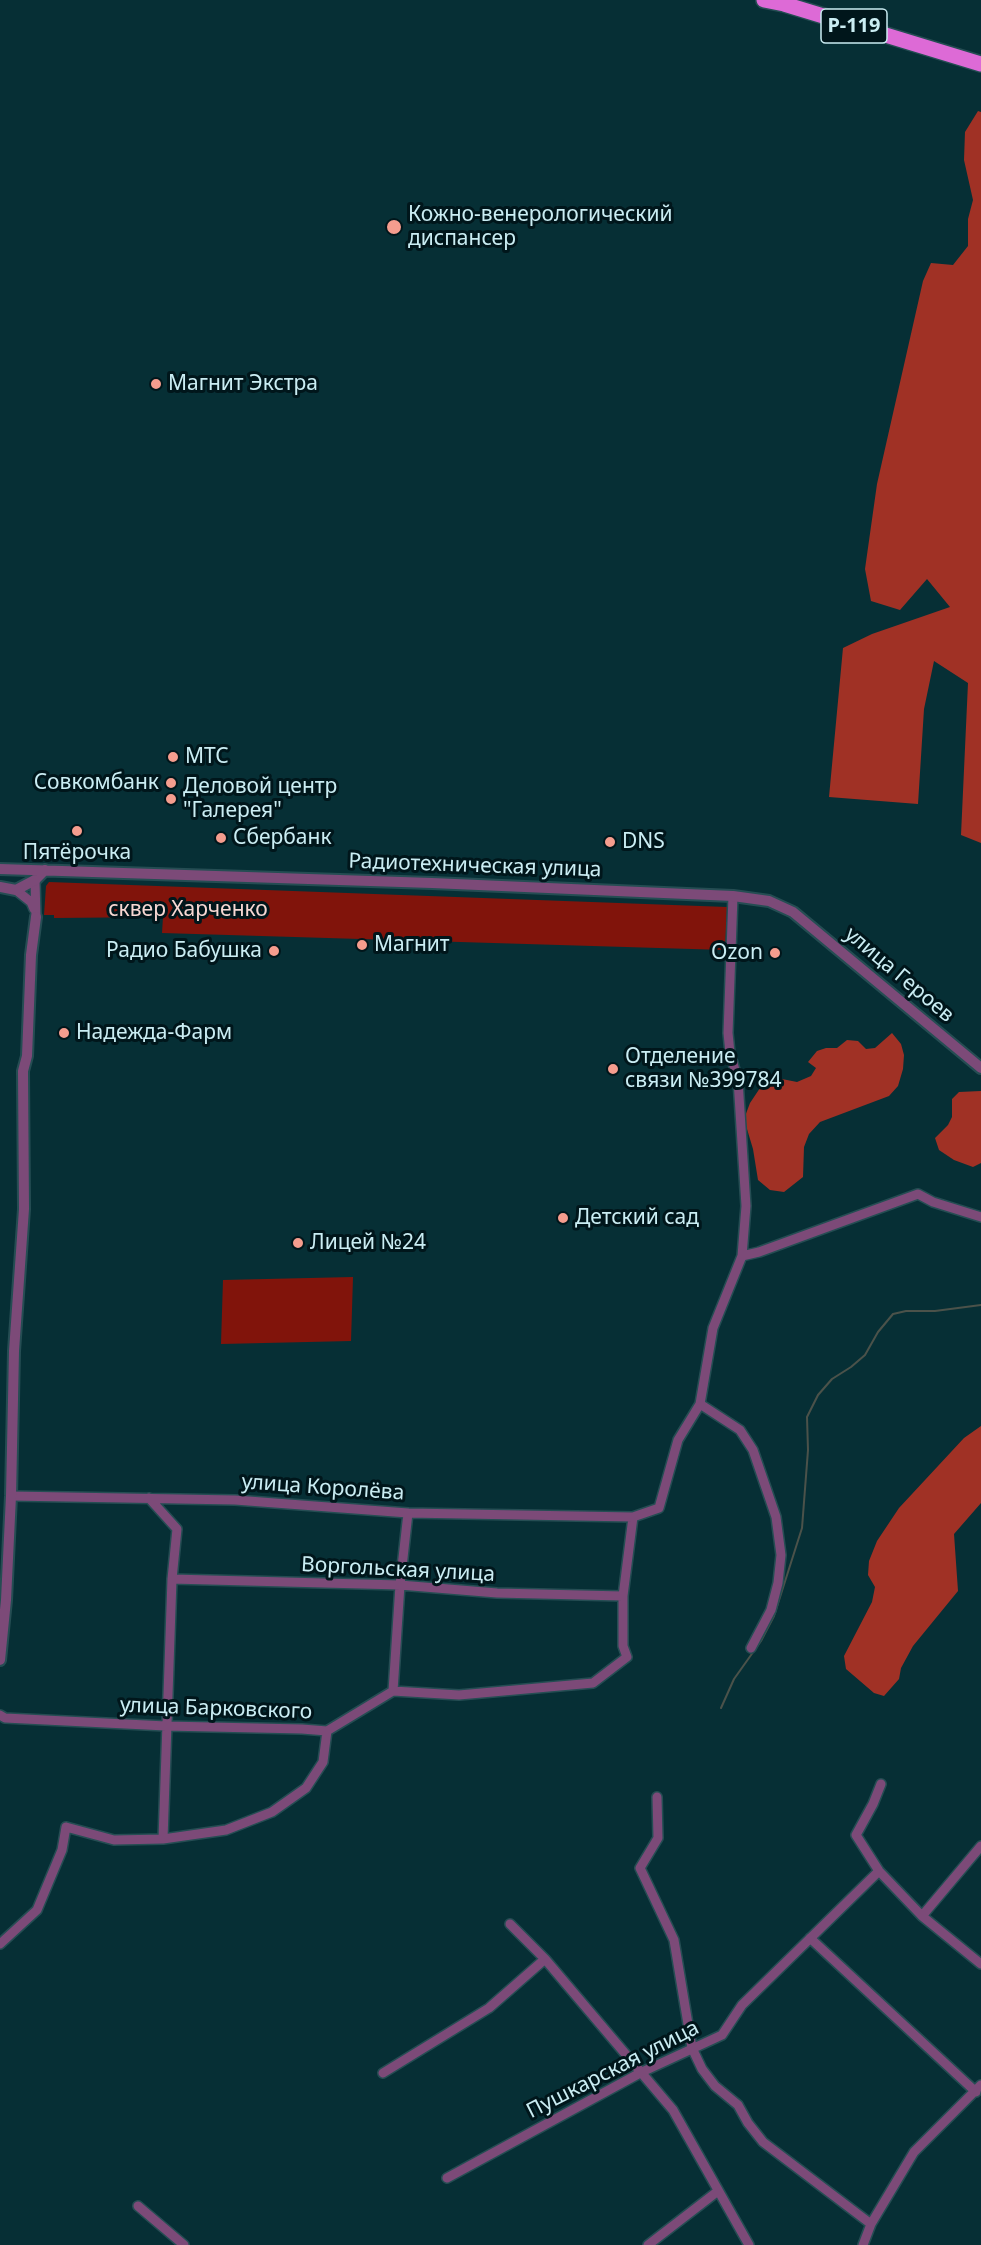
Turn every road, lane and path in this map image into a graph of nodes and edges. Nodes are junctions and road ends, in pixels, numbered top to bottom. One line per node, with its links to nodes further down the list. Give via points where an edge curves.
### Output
1 (764, 0): 2 (highway, Р-119)
2 (981, 64)
3 (0, 869): 4 (street, Радиотехническая улица)
4 (26, 870): 5 (street, Радиотехническая улица); 6 (street)
5 (45, 870): 6 (street); 9 (street, Радиотехническая улица)
6 (34, 880): 8 (street); 11 (street)
7 (0, 885): 8 (street)
8 (16, 890): 11 (street, via 31,902)
9 (733, 896): 10 (street, Радиотехническая улица, via 769,901); 14 (street, via 728,1033 729,1053 738,1080 747,1206)
10 (793, 912): 12 (street, улица Героев)
11 (36, 917): 16 (street, via 23,1071 24,1209 14,1351)
12 (981, 1068)
13 (981, 1217): 14 (street, via 918,1194)
14 (742, 1256): 15 (street, via 713,1328)
15 (700, 1404): 19 (street, via 678,1440 659,1508); 23 (street, via 740,1430 753,1450 776,1517 781,1555 778,1583 771,1610)
16 (11, 1496): 17 (street, улица Королёва); 24 (street)
17 (149, 1498): 18 (street, улица Королёва); 20 (street, via 177,1529)
18 (408, 1512): 19 (street, улица Королёва); 21 (street)
19 (633, 1517): 22 (street)
20 (172, 1579): 21 (street, Воргольская улица); 27 (street)
21 (400, 1585): 22 (street, Воргольская улица, via 497,1593); 25 (street)
22 (623, 1596): 25 (street, via 623,1646 627,1657 593,1683 459,1695)
23 (751, 1648)
24 (0, 1660)
25 (393, 1690): 28 (street, улица Барковского)
26 (0, 1715): 27 (street, улица Барковского)
27 (166, 1726): 28 (street, улица Барковского); 31 (street)
28 (327, 1731): 31 (street, via 323,1762 306,1788 272,1812 226,1830)
29 (881, 1784): 33 (street, via 856,1835)
30 (657, 1797): 40 (street, via 658,1838 640,1868 674,1940)
31 (163, 1839): 37 (street, via 114,1840 66,1827 62,1850 37,1910)
32 (981, 1846): 34 (street)
33 (879, 1871): 34 (street); 36 (street, Пушкарская улица)
34 (922, 1916): 39 (street)
35 (510, 1924): 38 (street)
36 (810, 1938): 40 (street, Пушкарская улица, via 742,2005 722,2035); 43 (street)
37 (0, 1944)
38 (545, 1959): 41 (street); 42 (street, via 489,2008)
39 (981, 1964)
40 (692, 2048): 41 (street, Пушкарская улица); 47 (street, via 715,2086 738,2105 763,2142)
41 (642, 2072): 44 (street, Пушкарская улица); 45 (street, via 673,2110)
42 (382, 2073)
43 (978, 2089): 47 (street, via 914,2152)
44 (447, 2178)
45 (718, 2191): 49 (street); 50 (street)
46 (138, 2206): 48 (street)
47 (871, 2224): 51 (street)
48 (184, 2245)
49 (648, 2245)
50 (749, 2245)
51 (862, 2245)

